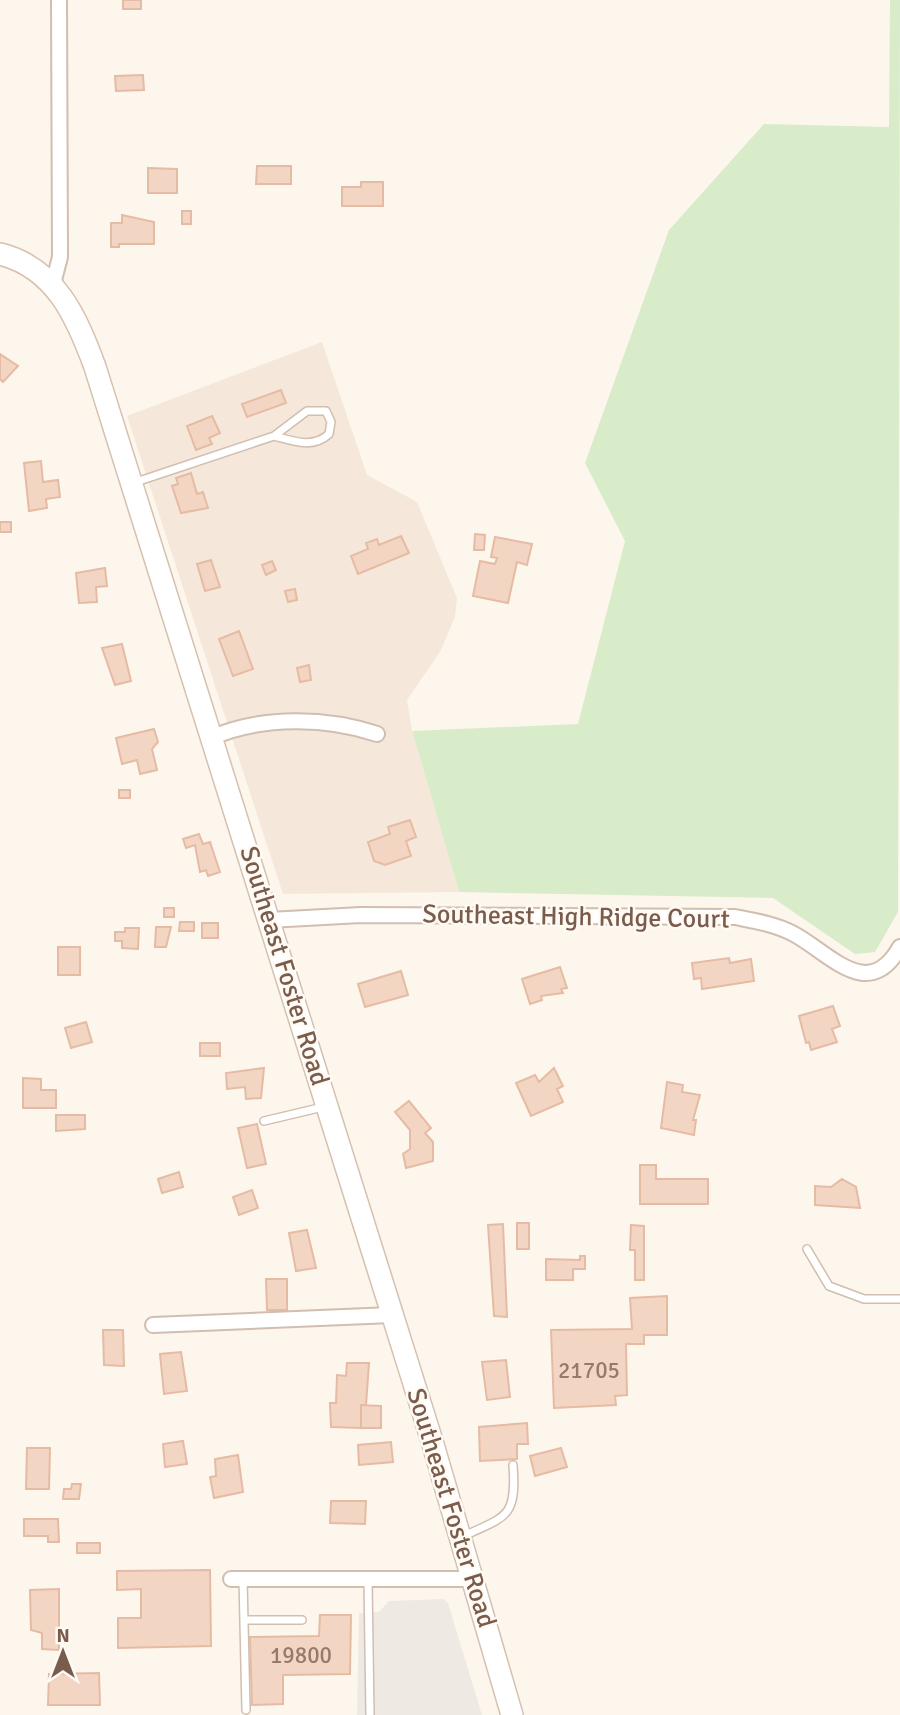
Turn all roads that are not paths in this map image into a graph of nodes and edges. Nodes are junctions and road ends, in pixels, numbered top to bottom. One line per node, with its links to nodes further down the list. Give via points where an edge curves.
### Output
1 (59, 0): 3 (street, via 60,257)
2 (0, 254): 3 (main road, Southeast Foster Road)
3 (53, 284): 5 (main road, Southeast Foster Road, via 80,326)
4 (274, 436): 4 (lane, via 307,411 326,411 331,422 329,434 321,441 303,443); 5 (lane)
5 (133, 484): 7 (main road, Southeast Foster Road)
6 (377, 734): 7 (street, via 347,724 304,722 253,725)
7 (213, 737): 8 (main road, Southeast Foster Road)
8 (270, 920): 9 (street, Southeast High Ridge Court, via 361,915 735,917 775,926 855,972 869,974 882,969); 10 (main road, Southeast Foster Road)
9 (900, 947)
10 (327, 1106): 11 (lane); 14 (main road, Southeast Foster Road)
11 (264, 1121)
12 (807, 1249): 13 (lane, via 830,1286 864,1299)
13 (900, 1299)
14 (392, 1315): 15 (street); 17 (main road, Southeast Foster Road)
15 (153, 1325)
16 (513, 1465): 17 (lane, via 508,1511 497,1524)
17 (460, 1538): 20 (main road, Southeast Foster Road)
18 (237, 1579): 19 (street); 21 (lane)
19 (368, 1579): 20 (street); 24 (lane)
20 (472, 1579): 25 (main road, Southeast Foster Road)
21 (244, 1620): 22 (lane); 23 (lane)
22 (302, 1620)
23 (246, 1710)
24 (370, 1715)
25 (512, 1715)

